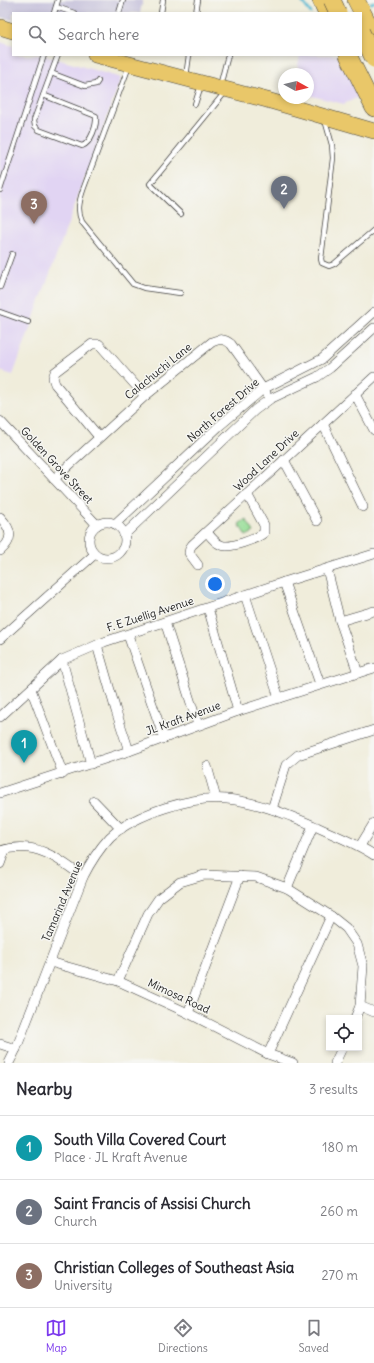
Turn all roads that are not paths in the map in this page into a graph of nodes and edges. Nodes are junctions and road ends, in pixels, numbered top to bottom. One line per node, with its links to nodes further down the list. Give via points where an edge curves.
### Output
1 (58, 0): 7 (lane)
2 (123, 0): 10 (lane)
3 (163, 0): 11 (lane)
4 (198, 0): 12 (lane)
5 (345, 0): 13 (highway)
6 (356, 0): 15 (highway)
7 (56, 7): 8 (lane); 9 (lane)
8 (54, 12)
9 (71, 12)
10 (119, 12)
11 (161, 12)
12 (196, 12)
13 (351, 12)
14 (362, 12): 19 (highway)
15 (362, 12)
16 (0, 27): 17 (main road)
17 (12, 31)
18 (362, 34): 28 (highway, bridge)
19 (374, 37): 20 (highway)
20 (362, 43)
21 (44, 56): 40 (lane)
22 (58, 56): 30 (lane)
23 (102, 56): 29 (main road)
24 (189, 56): 31 (lane)
25 (228, 56): 34 (lane)
26 (349, 56): 36 (highway)
27 (359, 56): 36 (highway)
28 (374, 59)
29 (130, 64): 31 (main road); 45 (lane, via 83,190 79,216 133,284)
30 (51, 74): 32 (lane, via 85,86 91,86); 35 (lane)
31 (185, 79): 33 (main road)
32 (98, 81)
33 (201, 83): 34 (main road); 37 (lane)
34 (223, 89): 38 (main road); 41 (lane, via 150,184)
35 (43, 95): 35 (lane, via 34,120 35,126 39,130 82,146 86,144 96,116)
36 (372, 95)
37 (195, 104)
38 (324, 116): 39 (main road); 42 (lane, via 333,158 322,263 329,266 334,264)
39 (374, 131)
40 (0, 190)
41 (181, 214)
42 (374, 230)
43 (12, 254): 44 (lane)
44 (0, 288)
45 (180, 293)
46 (0, 312): 48 (lane)
47 (374, 312): 51 (street, North Forest Drive, via 322,360)
48 (28, 322)
49 (374, 328): 54 (street, North Forest Drive, via 323,372)
50 (374, 377): 52 (street, Wood Lane Drive)
51 (263, 389): 53 (street, Calachuchi Lane, via 231,344 222,339 212,342); 54 (street, Calachuchi Lane); 65 (street, North Forest Drive)
52 (355, 394): 56 (street, Wood Lane Drive); 57 (street)
53 (145, 396): 58 (street, Calachuchi Lane); 58 (street, via 99,344 92,344 55,372 55,384)
54 (270, 399): 68 (street, North Forest Drive, via 255,410)
55 (0, 421): 60 (street, Golden Grove Street)
56 (323, 424): 59 (street, Wood Lane Drive); 62 (street)
57 (374, 430)
58 (99, 437): 60 (street, Calachuchi Lane)
59 (284, 460): 61 (street, Wood Lane Drive); 64 (street)
60 (54, 479): 66 (street, Golden Grove Street)
61 (247, 494): 67 (street, Wood Lane Drive); 67 (street, via 264,525 264,533 228,546 221,546)
62 (363, 508)
63 (0, 517): 69 (street, via 10,534 5,547)
64 (317, 520)
65 (115, 524): 66 (street, via 108,522); 68 (street)
66 (97, 525): 70 (street, via 91,531 89,539 90,547)
67 (206, 532): 72 (street, Wood Lane Drive, via 189,550 190,556)
68 (124, 535): 70 (street, via 124,546 117,555 106,558)
69 (0, 551)
70 (95, 554): 81 (street)
71 (374, 554): 73 (street, F. E Zuellig Avenue)
72 (198, 565)
73 (327, 569): 74 (street, F. E Zuellig Avenue); 78 (street)
74 (284, 582): 75 (street, F. E Zuellig Avenue); 86 (street)
75 (244, 595): 76 (street, F. E Zuellig Avenue); 88 (street)
76 (208, 608): 79 (street, F. E Zuellig Avenue); 89 (street)
77 (374, 611): 78 (street)
78 (340, 621): 85 (street)
79 (164, 622): 80 (street, F. E Zuellig Avenue); 91 (street)
80 (128, 635): 82 (street, F. E Zuellig Avenue); 93 (street)
81 (0, 639)
82 (97, 645): 83 (street, F. E Zuellig Avenue); 94 (street)
83 (62, 660): 87 (street, F. E Zuellig Avenue); 95 (street)
84 (374, 668): 85 (street, JL Kraft Avenue)
85 (358, 673): 86 (street, JL Kraft Avenue)
86 (320, 684): 88 (street, JL Kraft Avenue)
87 (31, 688): 90 (street, F. E Zuellig Avenue); 97 (street)
88 (279, 698): 89 (street, JL Kraft Avenue)
89 (238, 711): 91 (street, JL Kraft Avenue)
90 (0, 718)
91 (198, 725): 93 (street, JL Kraft Avenue)
92 (374, 730): 101 (street, via 298,755 290,760 286,765)
93 (164, 738): 94 (street, JL Kraft Avenue)
94 (129, 751): 95 (street, JL Kraft Avenue)
95 (91, 764): 97 (street, JL Kraft Avenue)
96 (207, 766): 99 (street)
97 (63, 774): 98 (street, JL Kraft Avenue)
98 (0, 793)
99 (216, 798): 101 (street, Tamarind Avenue); 104 (street, Tamarind Avenue, via 163,809)
100 (94, 801): 104 (street)
101 (272, 809): 103 (street, Tamarind Avenue)
102 (374, 823): 105 (street)
103 (313, 826): 105 (street, Tamarind Avenue); 111 (street)
104 (121, 829): 110 (street, Tamarind Avenue, via 100,849)
105 (360, 846): 107 (street, Tamarind Avenue)
106 (2, 850): 108 (street); 110 (street, via 16,847 39,850 59,859)
107 (374, 855)
108 (0, 864)
109 (240, 876): 111 (street, via 256,877); 114 (street, via 204,875 180,882 159,898 148,914); 117 (street)
110 (83, 877): 113 (street, Tamarind Avenue)
111 (287, 888): 112 (street)
112 (331, 916): 115 (street, via 346,928 357,944 363,966); 122 (street)
113 (50, 962): 114 (street, Mimosa Road); 120 (street, Tamarind Avenue)
114 (118, 981): 117 (street, Mimosa Road)
115 (360, 1006): 116 (street); 118 (street)
116 (374, 1012)
117 (188, 1013): 122 (street, Mimosa Road)
118 (356, 1015)
119 (0, 1044): 120 (street)
120 (16, 1049): 123 (street, Tamarind Avenue)
121 (341, 1051): 125 (street)
122 (268, 1054): 124 (street, Mimosa Road)
123 (9, 1063)
124 (293, 1063)
125 (335, 1063)

